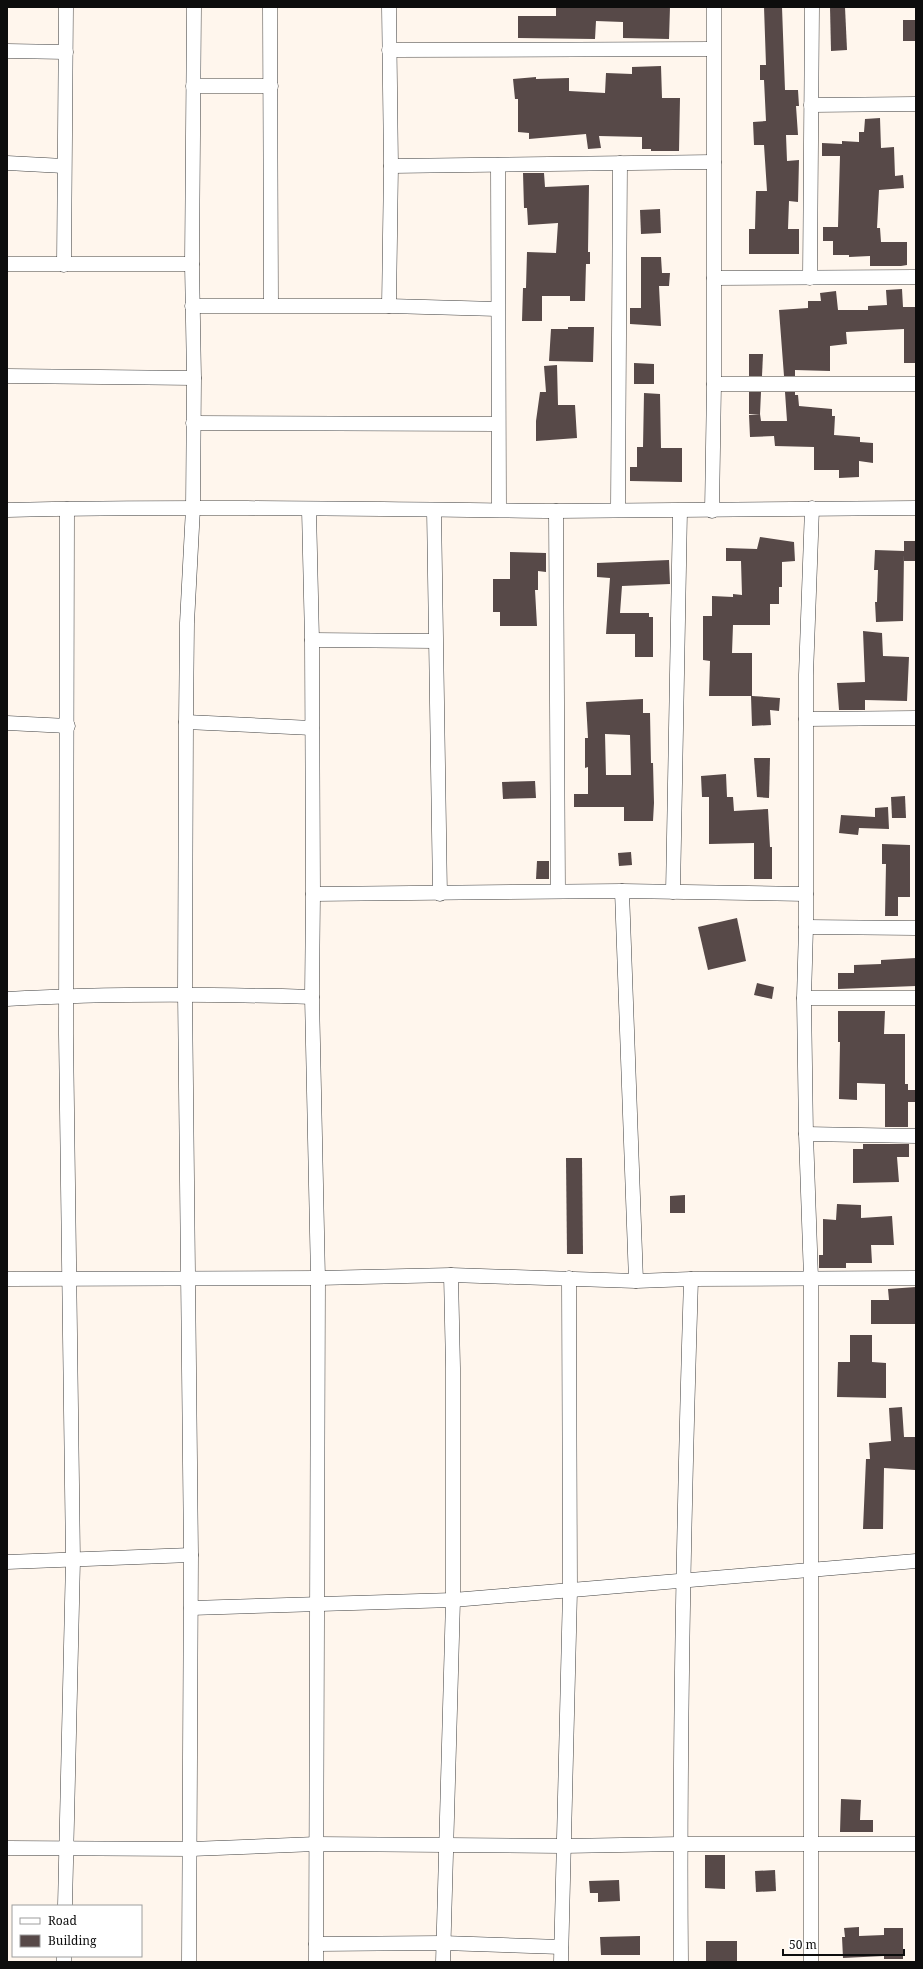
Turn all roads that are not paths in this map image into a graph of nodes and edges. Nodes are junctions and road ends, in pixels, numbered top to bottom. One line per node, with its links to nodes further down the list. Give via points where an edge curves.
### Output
1 (66, 7): 10 (street)
2 (194, 7): 11 (street)
3 (270, 7): 12 (street)
4 (389, 7): 8 (street)
5 (714, 7): 7 (street)
6 (812, 7): 14 (street)
7 (713, 49): 8 (street); 16 (street)
8 (389, 50): 20 (street)
9 (7, 51): 10 (street)
10 (66, 52): 19 (street)
11 (193, 86): 12 (street); 22 (street)
12 (271, 86): 27 (street)
13 (916, 104): 14 (street)
14 (811, 105): 26 (street)
15 (620, 162): 16 (street); 18 (street); 45 (street)
16 (714, 162): 25 (street)
17 (7, 163): 19 (street)
18 (498, 165): 20 (street); 30 (street)
19 (64, 166): 23 (street)
20 (391, 166): 29 (street)
21 (7, 264): 23 (street)
22 (192, 264): 23 (street); 28 (street)
23 (64, 265)
24 (916, 277): 26 (street)
25 (714, 278): 26 (street); 33 (street)
26 (810, 278)
27 (271, 305): 28 (street); 29 (street)
28 (192, 306): 32 (street)
29 (389, 306): 30 (street)
30 (497, 309): 36 (street)
31 (7, 376): 32 (street)
32 (194, 378): 35 (street)
33 (714, 384): 34 (street); 48 (street)
34 (916, 384)
35 (193, 423): 36 (street); 37 (street)
36 (498, 424): 44 (street)
37 (193, 508): 40 (street); 42 (street); 53 (street, via 187,623)
38 (812, 508): 39 (street); 48 (street); 52 (street)
39 (916, 508)
40 (67, 509): 41 (street); 55 (street)
41 (7, 510)
42 (309, 510): 43 (street); 49 (street)
43 (434, 510): 44 (street); 50 (street)
44 (499, 510): 46 (street)
45 (618, 510): 46 (street); 47 (street)
46 (556, 511): 58 (street)
47 (680, 511): 48 (street); 59 (street)
48 (712, 511)
49 (312, 640): 50 (street); 56 (street)
50 (435, 641): 61 (street)
51 (916, 718): 52 (street)
52 (806, 719): 62 (street)
53 (186, 722): 56 (street); 65 (street)
54 (7, 723): 55 (street)
55 (68, 726): 66 (street)
56 (312, 728): 60 (street)
57 (622, 891): 58 (street); 59 (street); 82 (street)
58 (558, 892): 61 (street)
59 (673, 892): 62 (street)
60 (314, 894): 61 (street); 67 (street)
61 (440, 894)
62 (806, 894): 63 (street)
63 (806, 928): 64 (street); 68 (street)
64 (916, 928)
65 (185, 993): 66 (street); 67 (street); 75 (street)
66 (66, 996): 70 (street); 74 (street)
67 (312, 997): 76 (street)
68 (804, 998): 69 (street); 71 (street)
69 (916, 998)
70 (7, 999)
71 (806, 1134): 72 (street); 78 (street)
72 (916, 1136)
73 (451, 1275): 76 (street); 77 (street); 90 (street)
74 (70, 1278): 75 (street); 80 (street); 84 (street)
75 (188, 1278): 76 (street); 83 (street)
76 (318, 1278): 91 (street)
77 (569, 1278): 82 (street); 89 (street)
78 (812, 1278): 79 (street); 81 (street); 87 (street)
79 (916, 1278)
80 (7, 1279)
81 (690, 1279): 82 (street); 88 (street)
82 (636, 1281)
83 (191, 1555): 84 (street); 92 (street)
84 (72, 1560): 86 (street); 101 (street)
85 (916, 1561): 87 (street)
86 (7, 1562)
87 (812, 1569): 88 (street); 96 (street)
88 (684, 1580): 89 (street); 95 (street)
89 (570, 1591): 90 (street); 98 (street)
90 (453, 1600): 91 (street); 94 (street)
91 (316, 1603): 92 (street); 93 (street)
92 (191, 1608): 100 (street)
93 (316, 1844): 94 (street); 100 (street); 104 (street)
94 (445, 1844): 98 (street); 103 (street)
95 (680, 1844): 96 (street); 98 (street); 110 (street)
96 (810, 1844): 97 (street); 111 (street)
97 (916, 1844)
98 (563, 1846): 105 (street)
99 (7, 1848): 101 (street)
100 (191, 1849): 101 (street); 106 (street)
101 (66, 1850): 102 (street)
102 (65, 1905)
103 (443, 1943): 104 (street); 105 (street); 108 (street)
104 (316, 1944): 107 (street)
105 (561, 1947): 109 (street)
106 (189, 1962)
107 (316, 1962)
108 (443, 1962)
109 (561, 1962)
110 (682, 1962)
111 (811, 1962)

